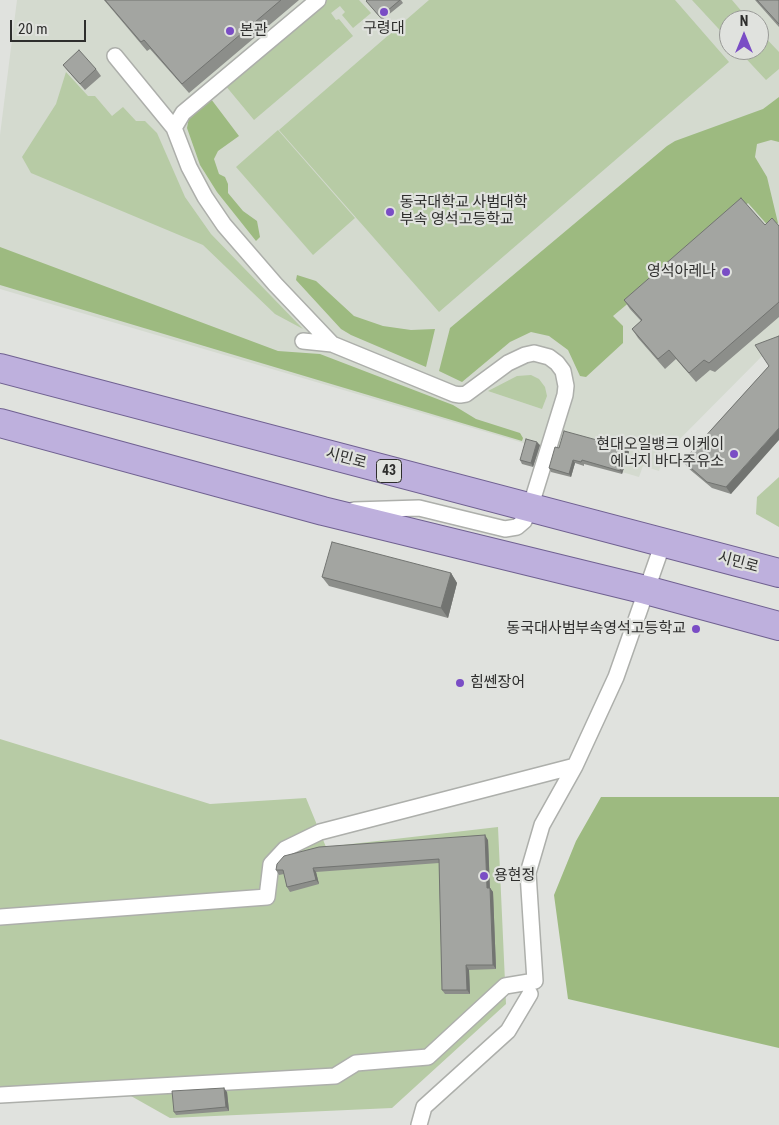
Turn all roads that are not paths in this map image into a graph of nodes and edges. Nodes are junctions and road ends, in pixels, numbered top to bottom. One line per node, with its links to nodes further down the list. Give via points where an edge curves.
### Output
1 (318, 0): 3 (lane, via 183,113)
2 (115, 56): 3 (lane)
3 (174, 128): 5 (lane, via 189,167 224,225)
4 (303, 341): 5 (lane)
5 (332, 344): 8 (lane, via 460,395 525,355 541,354 557,363 564,379 565,395)
6 (0, 368): 8 (main road, 시민로 / 43)
7 (0, 423): 9 (main road)
8 (530, 508): 9 (lane, via 524,521 512,529 419,508); 10 (main road, 시민로 / 43)
9 (323, 511): 12 (main road)
10 (663, 543): 11 (main road, 시민로 / 43); 12 (lane)
11 (779, 573)
12 (646, 590): 13 (main road); 14 (lane, via 616,677)
13 (779, 626)
14 (575, 766): 15 (lane, via 320,832 285,849 271,864 267,897); 17 (lane, via 542,825 528,873 535,981 505,986 428,1057 356,1063 335,1076)
15 (0, 918)
16 (530, 994): 18 (lane, via 508,1031 424,1107)
17 (0, 1095)
18 (419, 1125)

